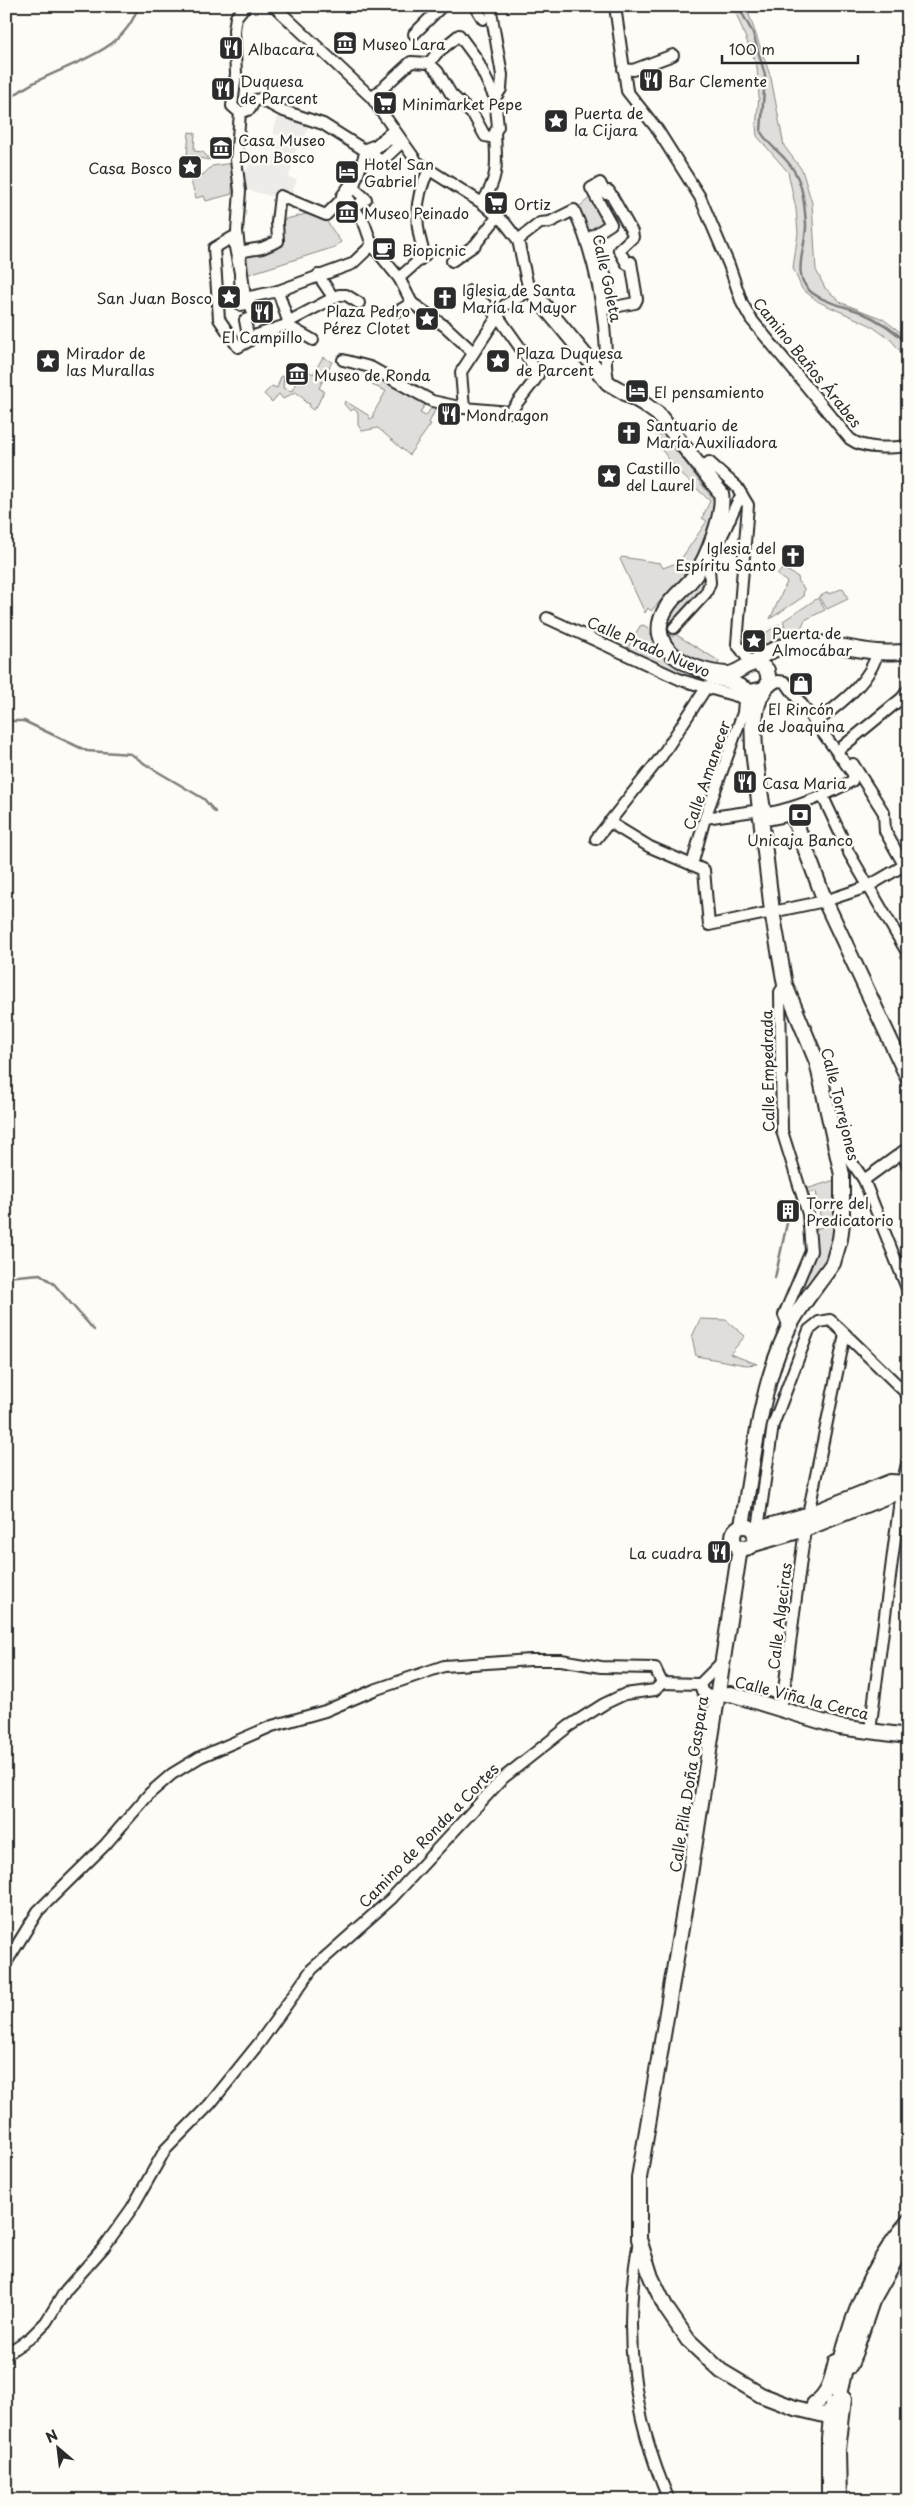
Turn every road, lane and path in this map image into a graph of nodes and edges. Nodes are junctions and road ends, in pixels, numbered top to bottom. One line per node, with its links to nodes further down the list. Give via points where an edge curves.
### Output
1 (245, 6): 14 (street, via 236,17 234,30 236,74 232,106)
2 (274, 6): 13 (street)
3 (442, 6): 8 (street)
4 (475, 6): 7 (street)
5 (490, 6): 16 (street, via 502,75 501,88 495,98)
6 (615, 6): 11 (street, Camino Baños Árabes)
7 (483, 19)
8 (414, 34)
9 (673, 55): 11 (street, via 633,70)
10 (429, 64): 12 (street, via 437,53 460,36 476,58); 13 (street, via 411,62); 16 (street, via 438,72 451,94 474,116 485,136)
11 (623, 69): 45 (street, Camino Baños Árabes, via 626,91 657,129 700,197 742,304 751,319 856,444 889,448)
12 (493, 94)
13 (372, 98): 15 (street)
14 (240, 113): 17 (street, via 260,99 281,110 324,124); 31 (street, via 236,160 240,192 237,232 245,298)
15 (395, 136): 17 (street); 18 (street, via 417,162)
16 (496, 138): 20 (street, via 493,185)
17 (368, 150): 19 (street)
18 (429, 170): 20 (street); 29 (street, via 416,199 419,239 425,255)
19 (348, 194): 21 (street); 21 (street, via 366,199); 26 (street, via 326,215 280,196 278,241)
20 (482, 203): 22 (street)
21 (354, 208): 24 (street)
22 (498, 216): 23 (street); 27 (street, via 475,245)
23 (518, 240): 30 (street); 43 (street, Calle Goleta, via 540,222 550,222 574,210 584,232 599,290 607,343)
24 (372, 245): 28 (street, via 352,264); 29 (street)
25 (619, 250): 25 (street, via 627,264 631,262 638,299 635,303 609,308 608,285 591,237 611,224 591,188 600,183 605,193 609,191 632,232 633,237)
26 (244, 251)
27 (452, 261)
28 (318, 275): 31 (street); 33 (street)
29 (399, 278): 35 (street)
30 (531, 290): 37 (street, via 505,305); 43 (main road)
31 (278, 291): 38 (street)
32 (470, 291): 37 (street)
33 (333, 297): 34 (street, via 346,295); 38 (street)
34 (359, 303)
35 (412, 303): 36 (street); 41 (street, via 446,327)
36 (398, 311)
37 (497, 315): 41 (street); 44 (street, via 538,375 510,412)
38 (289, 324): 39 (street); 40 (street)
39 (248, 338): 39 (street, via 245,320 254,317 250,304 241,306 240,273 233,237 214,248 219,319 238,347 249,341)
40 (313, 340)
41 (473, 352): 44 (street, via 461,372)
42 (343, 360): 44 (street, via 370,367 432,402)
43 (608, 383): 46 (main road, via 658,414)
44 (464, 408)
45 (908, 446)
46 (704, 464): 47 (street, via 737,487); 48 (main road, via 722,501)
47 (742, 495): 48 (street, via 730,513 719,541); 54 (street, via 748,504 737,644)
48 (708, 553): 50 (street, via 710,583 706,593); 55 (main road, via 694,576 666,607 660,626 661,639 672,655)
49 (547, 618): 57 (street, Calle Prado Nuevo, via 681,680)
50 (674, 628)
51 (788, 644): 52 (main road, via 820,642); 54 (main road, via 773,649); 56 (main road, via 778,651)
52 (877, 652): 53 (main road); 60 (street, via 875,664 868,674)
53 (908, 652)
54 (749, 665): 55 (main road, via 728,674); 56 (main road, via 761,664); 59 (main road, via 740,677)
55 (706, 671): 59 (main road)
56 (768, 671): 59 (main road, via 767,686); 60 (street, via 790,680)
57 (706, 688): 59 (street, Calle Prado Nuevo); 69 (street, via 661,757)
58 (908, 690): 63 (street)
59 (746, 691): 61 (street, Calle Amanecer); 62 (main road, Calle Torrejones)
60 (819, 720): 63 (street)
61 (735, 735): 62 (street); 68 (street, Calle Amanecer)
62 (752, 736): 66 (main road, Calle Torrejones)
63 (841, 748): 64 (street)
64 (864, 780): 65 (street); 72 (street, via 884,813 885,831)
65 (824, 799): 67 (street); 73 (street)
66 (763, 813): 66 (street, via 792,809 852,781 854,774 785,682 778,681 771,684 762,696 758,708); 67 (main road); 68 (street); 75 (main road, Calle Torrejones)
67 (792, 813): 74 (main road)
68 (705, 818): 71 (street, Calle Amanecer)
69 (609, 822): 70 (street); 71 (street)
70 (596, 838)
71 (692, 865): 75 (street, via 704,870 709,925)
72 (905, 869): 73 (street)
73 (867, 887): 74 (street); 76 (street)
74 (826, 901): 75 (street); 78 (main road)
75 (772, 911): 77 (main road, Calle Torrejones)
76 (908, 954)
77 (786, 985): 79 (main road, Calle Torrejones, via 817,1062); 85 (street, Calle Empedrada, via 780,992 782,1131 808,1214 811,1250 784,1315)
78 (908, 1078)
79 (835, 1138): 82 (street); 83 (main road, Calle Torrejones, via 842,1174 842,1223 837,1252)
80 (905, 1150): 81 (street); 82 (street)
81 (908, 1167)
82 (864, 1180): 84 (street)
83 (822, 1278): 85 (main road, Calle Pila Doña Gaspara)
84 (908, 1291)
85 (789, 1327): 92 (main road, Calle Pila Doña Gaspara, via 769,1386)
86 (845, 1334): 87 (street); 90 (street, Calle Algeciras); 92 (street, via 830,1320 819,1322 809,1330 772,1425)
87 (908, 1395)
88 (908, 1460): 89 (street)
89 (905, 1483): 90 (main road, via 890,1482); 91 (main road, via 893,1494); 98 (street)
90 (810, 1514): 91 (street, Calle Algeciras); 92 (main road)
91 (805, 1529): 92 (main road); 97 (street, Calle Algeciras, via 783,1697)
92 (750, 1535): 93 (main road, Calle Pila Doña Gaspara)
93 (723, 1660): 95 (street); 96 (main road, Calle Pila Doña Gaspara)
94 (662, 1683): 95 (street); 100 (street, via 655,1668 601,1667 561,1660 444,1666 231,1743 172,1774 150,1793 105,1845 38,1911); 105 (street, Camino de Ronda a Cortes, via 655,1690 625,1694 604,1704 569,1726 503,1778 391,1899 312,1969 254,2050 210,2104 165,2150 132,2208 104,2247 66,2290 46,2322)
95 (700, 1684): 96 (street, via 702,1691)
96 (714, 1700): 97 (main road, Calle Viña la Cerca, via 731,1694); 103 (main road, Calle Pila Doña Gaspara, via 639,2178)
97 (779, 1707): 98 (main road, Calle Viña la Cerca, via 839,1727)
98 (870, 1731): 99 (main road, Calle Viña la Cerca)
99 (908, 1736)
100 (6, 1963)
101 (908, 2222): 104 (main road, via 871,2280)
102 (908, 2237): 106 (main road, via 872,2301)
103 (639, 2240): 107 (main road, Calle Pila Doña Gaspara, via 666,2308 688,2340 720,2371 761,2395); 111 (street, via 634,2267 631,2364 649,2447)
104 (849, 2332): 107 (main road, via 841,2345 829,2387); 108 (main road)
105 (6, 2354)
106 (852, 2356): 108 (main road, via 844,2368 836,2408); 110 (main road, via 840,2428)
107 (815, 2409): 108 (main road, via 827,2414); 109 (main road)
108 (832, 2411): 109 (main road); 110 (main road, via 835,2415 832,2478)
109 (829, 2434): 110 (main road)
110 (836, 2498)
111 (670, 2500)

